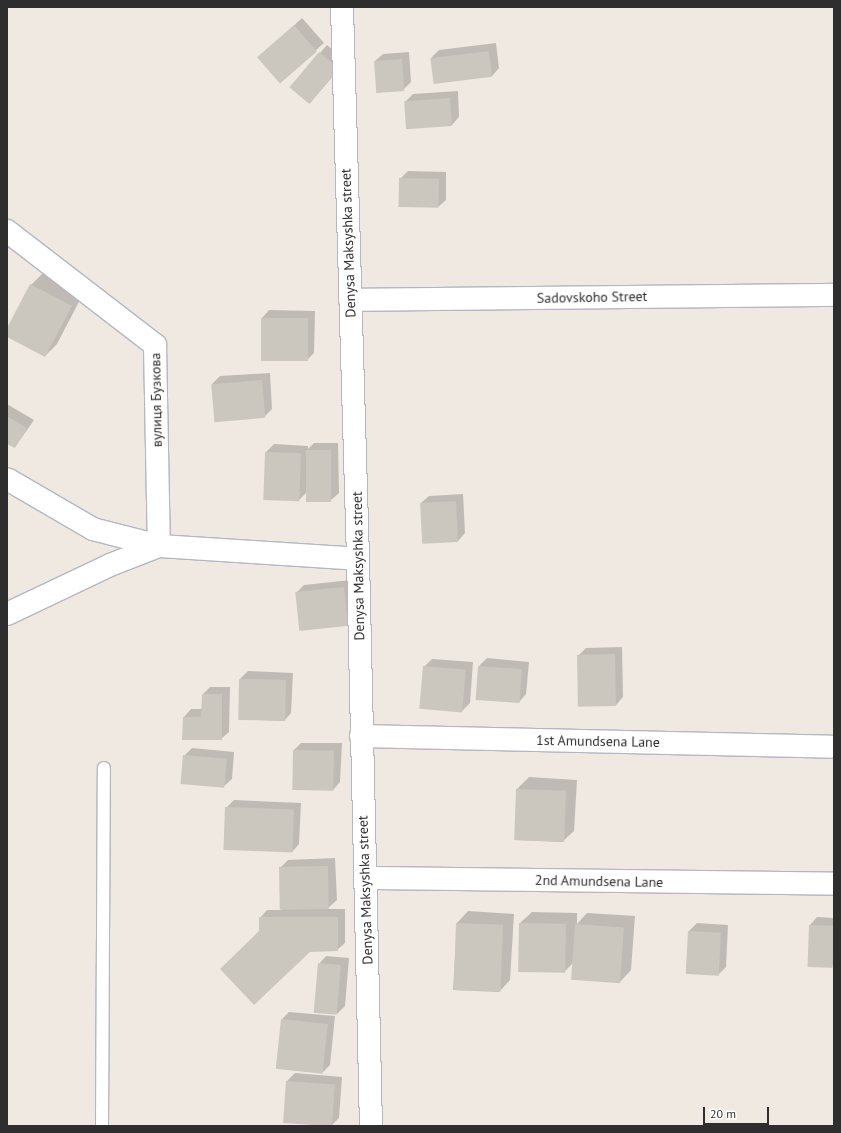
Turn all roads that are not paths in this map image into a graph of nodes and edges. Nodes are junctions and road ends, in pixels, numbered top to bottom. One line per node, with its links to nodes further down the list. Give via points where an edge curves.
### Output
1 (342, 7): 4 (street, Denysa Maksyshka street)
2 (7, 231): 6 (street, вулиця Бузкова, via 155,345)
3 (834, 295): 4 (street, Sadovskoho Street)
4 (350, 300): 7 (street, Denysa Maksyshka street)
5 (7, 479): 6 (street, via 93,529)
6 (159, 546): 7 (street); 8 (street, via 110,565)
7 (358, 559): 9 (street, Denysa Maksyshka street)
8 (7, 614)
9 (361, 736): 10 (street, 1st Amundsena Lane); 12 (street, Denysa Maksyshka street)
10 (834, 747)
11 (104, 768): 14 (lane)
12 (365, 878): 13 (street, 2nd Amundsena Lane); 15 (street, Denysa Maksyshka street)
13 (834, 884)
14 (102, 1126)
15 (371, 1126)

